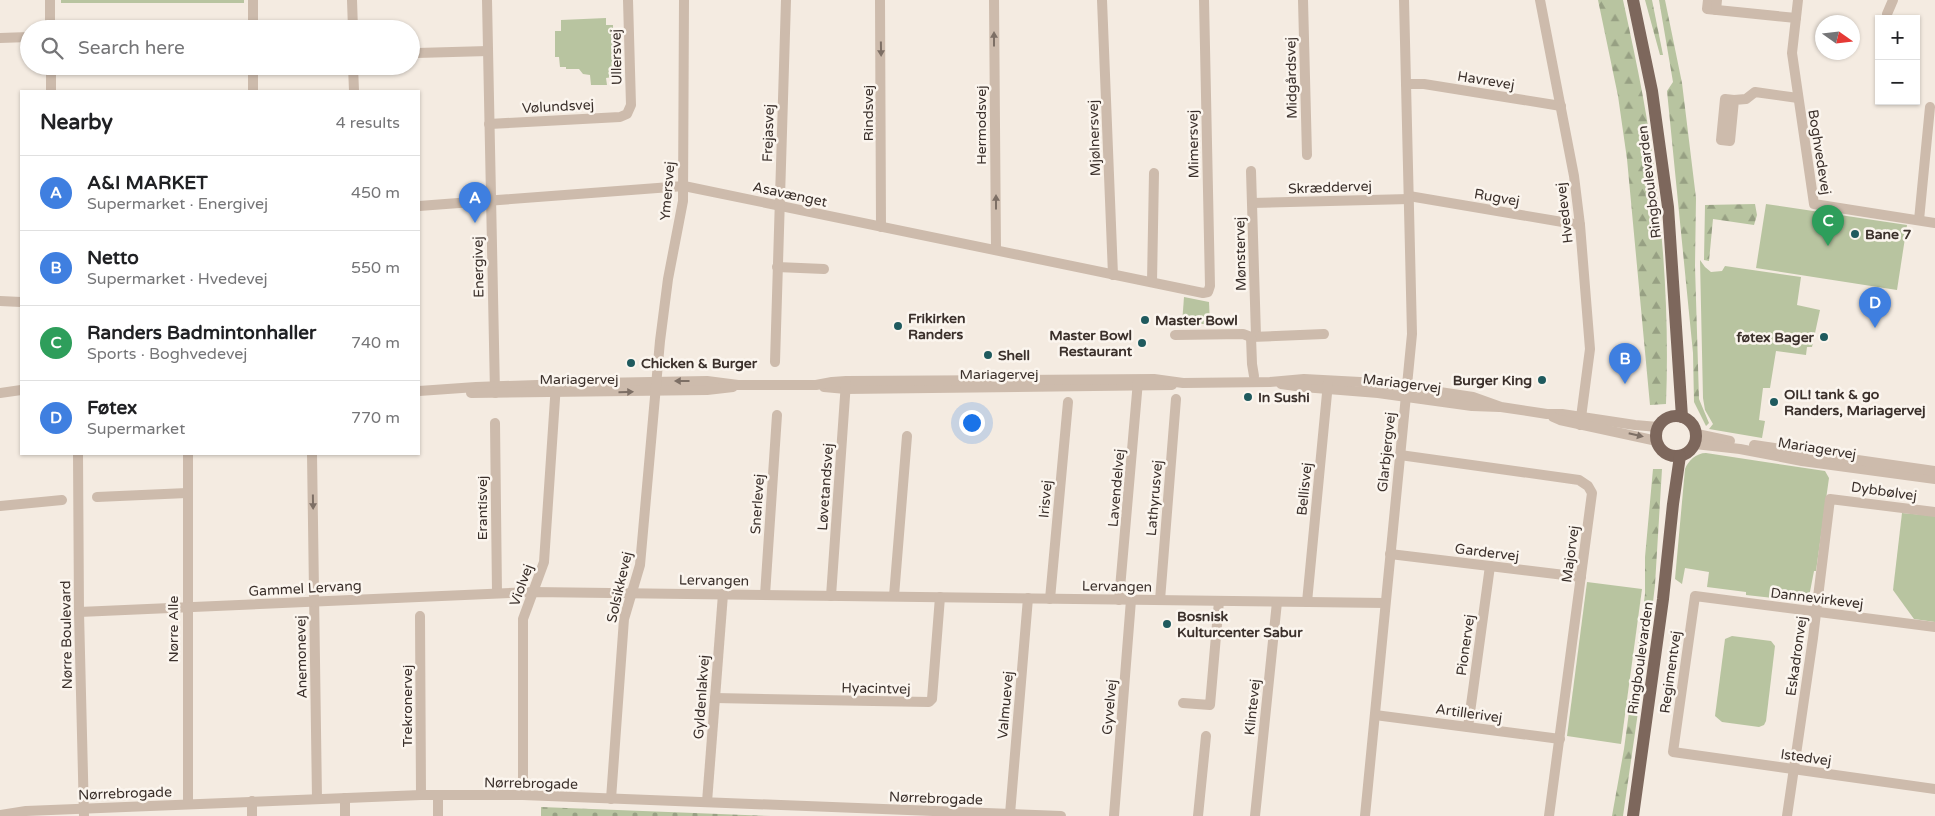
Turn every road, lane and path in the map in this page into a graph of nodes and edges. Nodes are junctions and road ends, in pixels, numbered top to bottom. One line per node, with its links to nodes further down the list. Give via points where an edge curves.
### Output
1 (50, 0): 22 (street)
2 (253, 0): 23 (street)
3 (352, 0): 24 (street)
4 (487, 0): 27 (street, Energivej)
5 (628, 0): 40 (street, Ullersvej, via 631,105)
6 (684, 0): 45 (street, Ymersvej)
7 (786, 0): 50 (street, Frejasvej)
8 (880, 0): 54 (street, Rindsvej, one-way to 54)
9 (994, 0): 55 (street, Hermodsvej, one-way to 9)
10 (1102, 0): 58 (street, Mjølnersvej)
11 (1204, 0): 60 (street, Mimersvej)
12 (1303, 0): 42 (street, Midgårdsvej)
13 (1404, 0): 32 (street, Glarbjergvej)
14 (1540, 0): 38 (street, Hvedevej)
15 (1633, 0): 83 (main road, Ringboulevarden, via 1652,91 1667,197 1674,276)
16 (1708, 0): 19 (street, via 1707,9)
17 (1798, 0): 21 (street, Boghvedevej)
18 (1893, 0): 20 (street)
19 (1716, 5): 21 (street)
20 (1887, 14)
21 (1796, 18): 36 (street, Boghvedevej, via 1792,53)
22 (50, 20)
23 (253, 20)
24 (353, 20)
25 (20, 37): 26 (street)
26 (0, 38)
27 (488, 51): 28 (street); 41 (street, Energivej)
28 (420, 53)
29 (51, 75): 33 (street)
30 (253, 75): 34 (street)
31 (353, 75): 35 (street)
32 (1406, 84): 38 (street, Havrevej, via 1424,84); 46 (street, Glarbjergvej)
33 (51, 90)
34 (253, 90)
35 (354, 90)
36 (1798, 98): 37 (street, via 1756,92 1746,99); 51 (street, Boghvedevej, via 1814,204)
37 (1734, 100)
38 (1561, 106): 53 (street, Hvedevej)
39 (1930, 107): 51 (street)
40 (627, 114): 41 (street, Vølundsvej)
41 (489, 124): 47 (street, Energivej)
42 (1307, 155)
43 (1251, 171): 48 (street, Mønstervej)
44 (1154, 172): 59 (street)
45 (684, 186): 47 (street, Asavænget); 50 (street, Asavænget); 71 (street, Ymersvej, via 668,279)
46 (1410, 197): 48 (street, Skræddervej); 53 (street, Rugvej); 76 (street, Glarbjergvej, via 1412,334)
47 (491, 201): 49 (street, Asavænget); 74 (street, Energivej)
48 (1252, 203): 65 (street, Mønstervej)
49 (420, 206)
50 (780, 206): 54 (street, Asavænget); 56 (street, Frejasvej)
51 (1918, 220): 52 (street, Boghvedevej)
52 (1935, 222)
53 (1580, 225): 84 (street, Hvedevej, via 1590,349)
54 (881, 227): 55 (street, Asavænget)
55 (996, 250): 58 (street, Asavænget)
56 (777, 267): 57 (street); 66 (street, Frejasvej)
57 (824, 269)
58 (1114, 275): 59 (street, Asavænget)
59 (1152, 282): 60 (street, Asavænget, via 1203,293 1208,292)
60 (1210, 286)
61 (0, 301): 62 (street)
62 (20, 302)
63 (1324, 334): 65 (street)
64 (1175, 336): 65 (street, via 1243,334)
65 (1253, 337): 67 (street, Mønstervej)
66 (775, 362)
67 (1254, 376)
68 (1138, 383): 69 (street, Mariagervej, via 1172,386 1304,378); 70 (street, Mariagervej); 117 (street, Lavendelvej)
69 (1328, 384): 76 (street, Mariagervej); 123 (street, Bellisvej)
70 (846, 385): 71 (street, Mariagervej, via 832,382 738,385 707,381); 111 (street, Løvetandsvej)
71 (656, 387): 72 (street, Mariagervej); 108 (street, Solsikkevej, via 640,565)
72 (556, 388): 74 (street, Mariagervej); 106 (street, Violvej, via 544,562)
73 (20, 390): 77 (street)
74 (495, 390): 75 (street, Mariagervej, via 476,394 450,390)
75 (420, 391)
76 (1406, 392): 84 (street, Mariagervej, via 1473,397 1501,407 1562,414); 93 (street, Glarbjergvej)
77 (0, 393)
78 (20, 397): 79 (street)
79 (0, 398)
80 (1176, 399): 119 (street, Lathyrusvej)
81 (1068, 402): 116 (street, Irisvej)
82 (777, 415): 110 (street, Snerlevej)
83 (1676, 417): 86 (main road); 88 (main road, via 1690,422)
84 (1581, 421): 86 (street, Mariagervej); 89 (street, Mariagervej, one-way to 89)
85 (495, 423): 107 (street, Erantisvej)
86 (1658, 427): 89 (main road)
87 (907, 436): 112 (street)
88 (1696, 439): 94 (main road, via 1687,453); 95 (street, Mariagervej); 96 (street, Mariagervej, via 1802,461)
89 (1657, 440): 94 (main road, via 1661,449)
90 (78, 455): 126 (street, Nørre Boulevard)
91 (188, 455): 97 (street, Nørre Alle)
92 (312, 455): 120 (street, Anemonevej, one-way to 120)
93 (1400, 455): 103 (street, Glarbjergvej); 105 (street, Majorvej, via 1584,482 1592,493)
94 (1675, 456): 161 (main road, Ringboulevarden, via 1663,599)
95 (1935, 471)
96 (1935, 479)
97 (187, 493): 98 (street); 125 (street, Nørre Alle)
98 (96, 497)
99 (1830, 499): 102 (street, Dybbølvej); 127 (street, Eskadronvej)
100 (62, 500): 101 (street)
101 (0, 506)
102 (1935, 512)
103 (1390, 554): 104 (street, Gardervej); 124 (street, Glarbjergvej)
104 (1490, 566): 105 (street, Gardervej); 133 (street, Pionervej)
105 (1581, 577): 135 (street, Majorvej)
106 (533, 592): 107 (street, Gammel Lervang); 108 (street, Lervangen); 140 (street, Violvej, via 523,619)
107 (497, 593): 120 (street, Gammel Lervang)
108 (632, 593): 109 (street, Lervangen); 144 (street, Solsikkevej, via 624,619)
109 (723, 594): 110 (street, Lervangen); 130 (street, Gyldenlakvej)
110 (765, 595): 111 (street, Lervangen)
111 (831, 596): 112 (street, Lervangen)
112 (894, 596): 114 (street, Lervangen)
113 (1695, 596): 127 (street, Dannevirkevej); 136 (street, Regimentvej)
114 (940, 597): 115 (street, Lervangen); 130 (street, Hyacintvej, via 932,699 929,702)
115 (1028, 598): 116 (street, Lervangen); 150 (street, Valmuevej)
116 (1050, 599): 117 (street, Lervangen)
117 (1119, 600): 118 (street, Lervangen)
118 (1131, 600): 119 (street, Lervangen); 156 (street, Gyvelvej)
119 (1160, 600): 121 (street, Lervangen)
120 (314, 601): 125 (street, Gammel Lervang); 143 (street, Anemonevej)
121 (1219, 601): 122 (street, Lervangen); 131 (street, via 1210,705)
122 (1277, 602): 123 (street, Lervangen); 158 (street, Klintevej)
123 (1307, 602): 124 (street, Lervangen)
124 (1385, 603): 132 (street, Glarbjergvej)
125 (187, 607): 126 (street, Gammel Lervang); 147 (street, Nørre Alle)
126 (79, 612): 148 (street, Nørre Boulevard)
127 (1816, 612): 129 (street, Dannevirkevej); 137 (street, Eskadronvej)
128 (420, 616): 139 (street, Trekronervej)
129 (1935, 627)
130 (716, 698): 146 (street, Gyldenlakvej)
131 (1183, 703)
132 (1375, 715): 133 (street, Artillerivej); 159 (street, Glarbjergvej)
133 (1468, 727): 135 (street, Artillerivej)
134 (1206, 736): 157 (street)
135 (1560, 739): 160 (street, Majorvej)
136 (1673, 752): 137 (street, Istedvej)
137 (1794, 769): 138 (street, Istedvej); 162 (street, Eskadronvej)
138 (1935, 789)
139 (421, 795): 141 (street, Nørrebrogade); 142 (street, Nørrebrogade)
140 (523, 795): 141 (street, Nørrebrogade); 144 (street, Nørrebrogade)
141 (438, 796): 154 (street)
142 (345, 798): 143 (street, Nørrebrogade); 153 (street)
143 (317, 799): 145 (street, Nørrebrogade)
144 (611, 799): 146 (street, Nørrebrogade)
145 (252, 802): 147 (street, Nørrebrogade); 152 (street)
146 (707, 802): 149 (street, Nørrebrogade)
147 (188, 804): 148 (street, Nørrebrogade)
148 (84, 812): 151 (street, Nørrebrogade, via 26,811)
149 (882, 813): 150 (street, Nørrebrogade)
150 (1010, 814): 155 (street, Nørrebrogade)
151 (0, 815)
152 (252, 816)
153 (345, 816)
154 (438, 816)
155 (1061, 816)
156 (1114, 816)
157 (1198, 816)
158 (1256, 816)
159 (1365, 816)
160 (1549, 816)
161 (1633, 816)
162 (1787, 816)

